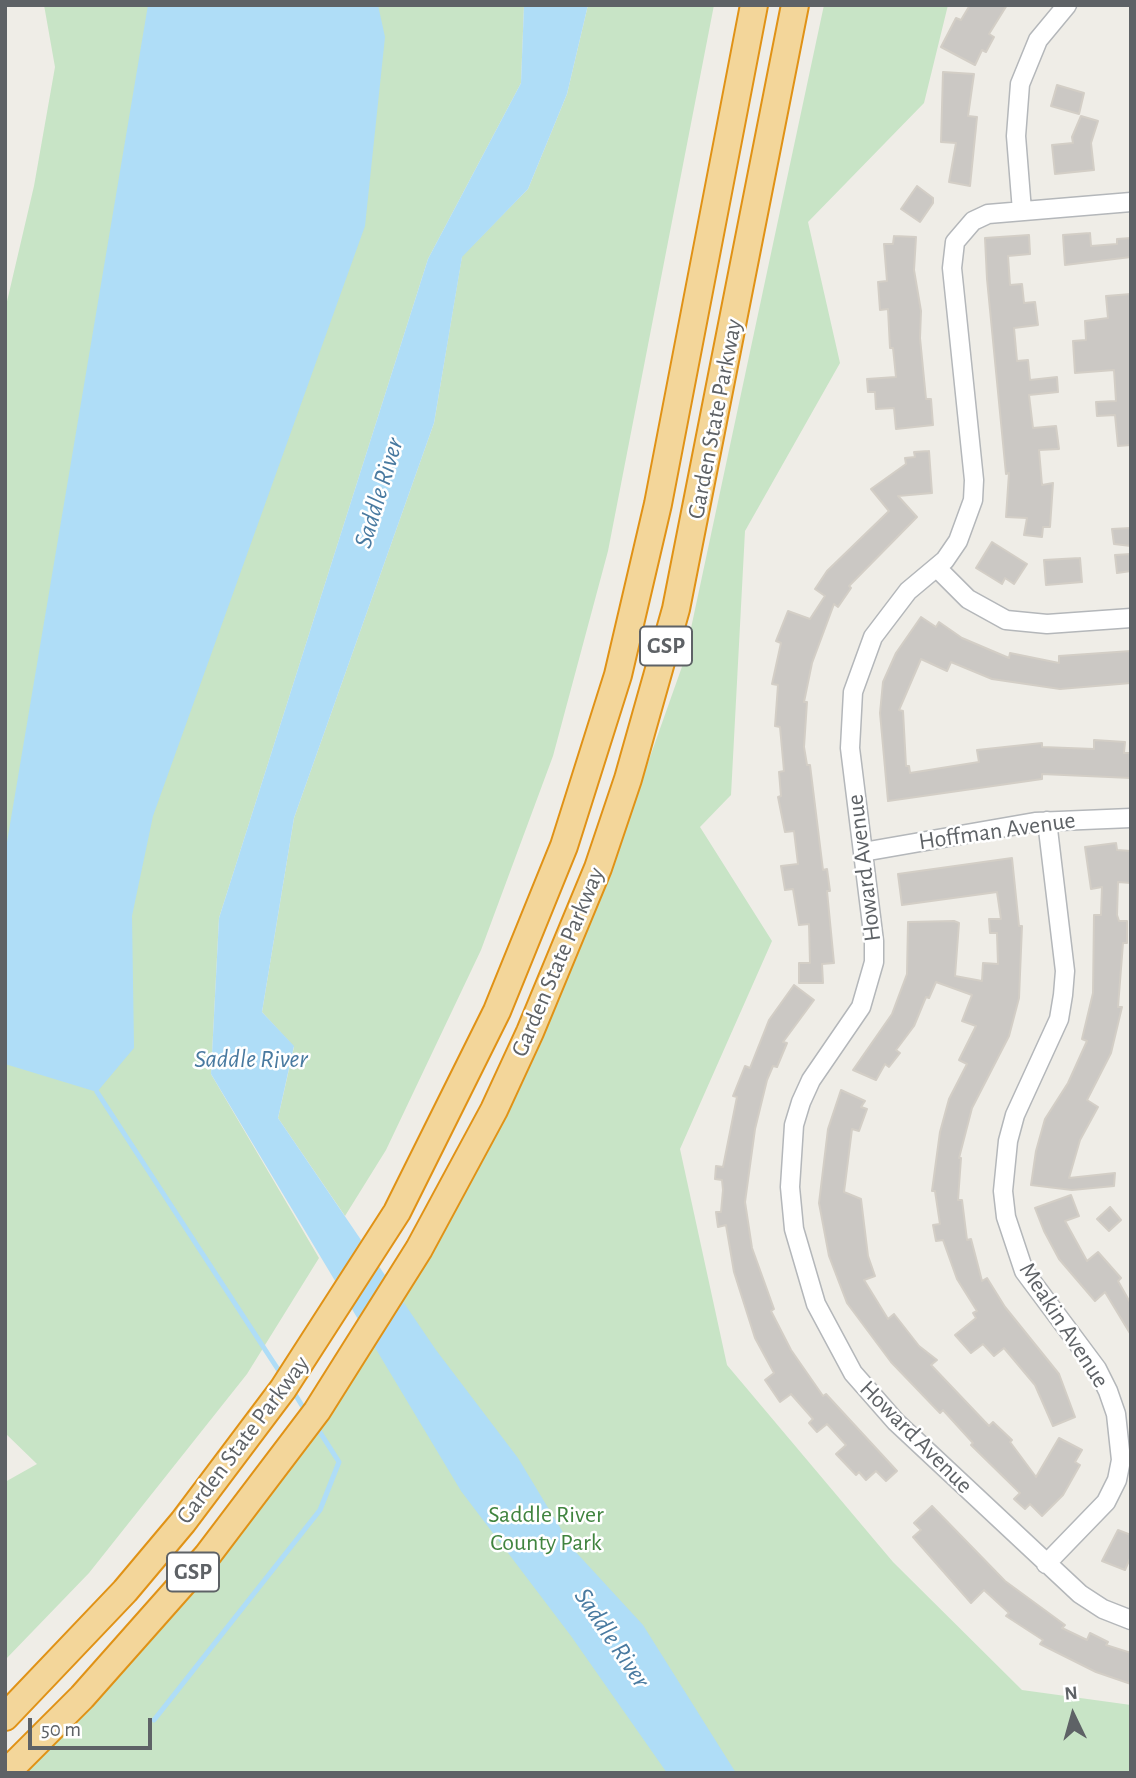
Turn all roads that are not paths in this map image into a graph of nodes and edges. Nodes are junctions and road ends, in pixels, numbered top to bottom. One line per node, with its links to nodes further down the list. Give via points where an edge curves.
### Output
1 (754, 5): 13 (highway, Garden State Parkway / GSP, via 658,504 618,675 564,846 497,1011 397,1212 283,1389 125,1591)
2 (795, 5): 14 (highway, Garden State Parkway / GSP, via 676,609 594,880 530,1032 419,1249 350,1361 262,1486 207,1556 82,1697)
3 (1067, 5): 5 (street, via 1038,40 1020,84 1016,136)
4 (1131, 202): 5 (street, Howard Avenue)
5 (1021, 211): 6 (street, Howard Avenue, via 973,220 963,230 952,256 974,480 967,522)
6 (937, 568): 7 (street, via 968,599 1006,620 1047,624); 10 (street, Howard Avenue, via 890,612 867,650 853,692 850,748)
7 (1131, 618)
8 (1131, 818): 9 (street, Hoffman Avenue)
9 (1047, 821): 10 (street, Hoffman Avenue); 11 (street, Meakin Avenue, via 1065,971 1063,995 1059,1019 1015,1115 1004,1164 1004,1204 1024,1270 1097,1368 1108,1391 1116,1414 1121,1460 1106,1502)
10 (863, 852): 11 (street, Howard Avenue, via 874,941 869,985 860,1007 811,1080 794,1125 790,1187 802,1264 831,1337 853,1373 880,1406)
11 (1046, 1564): 12 (street, Howard Avenue, via 1080,1594)
12 (1131, 1620)
13 (5, 1717)
14 (10, 1769)

